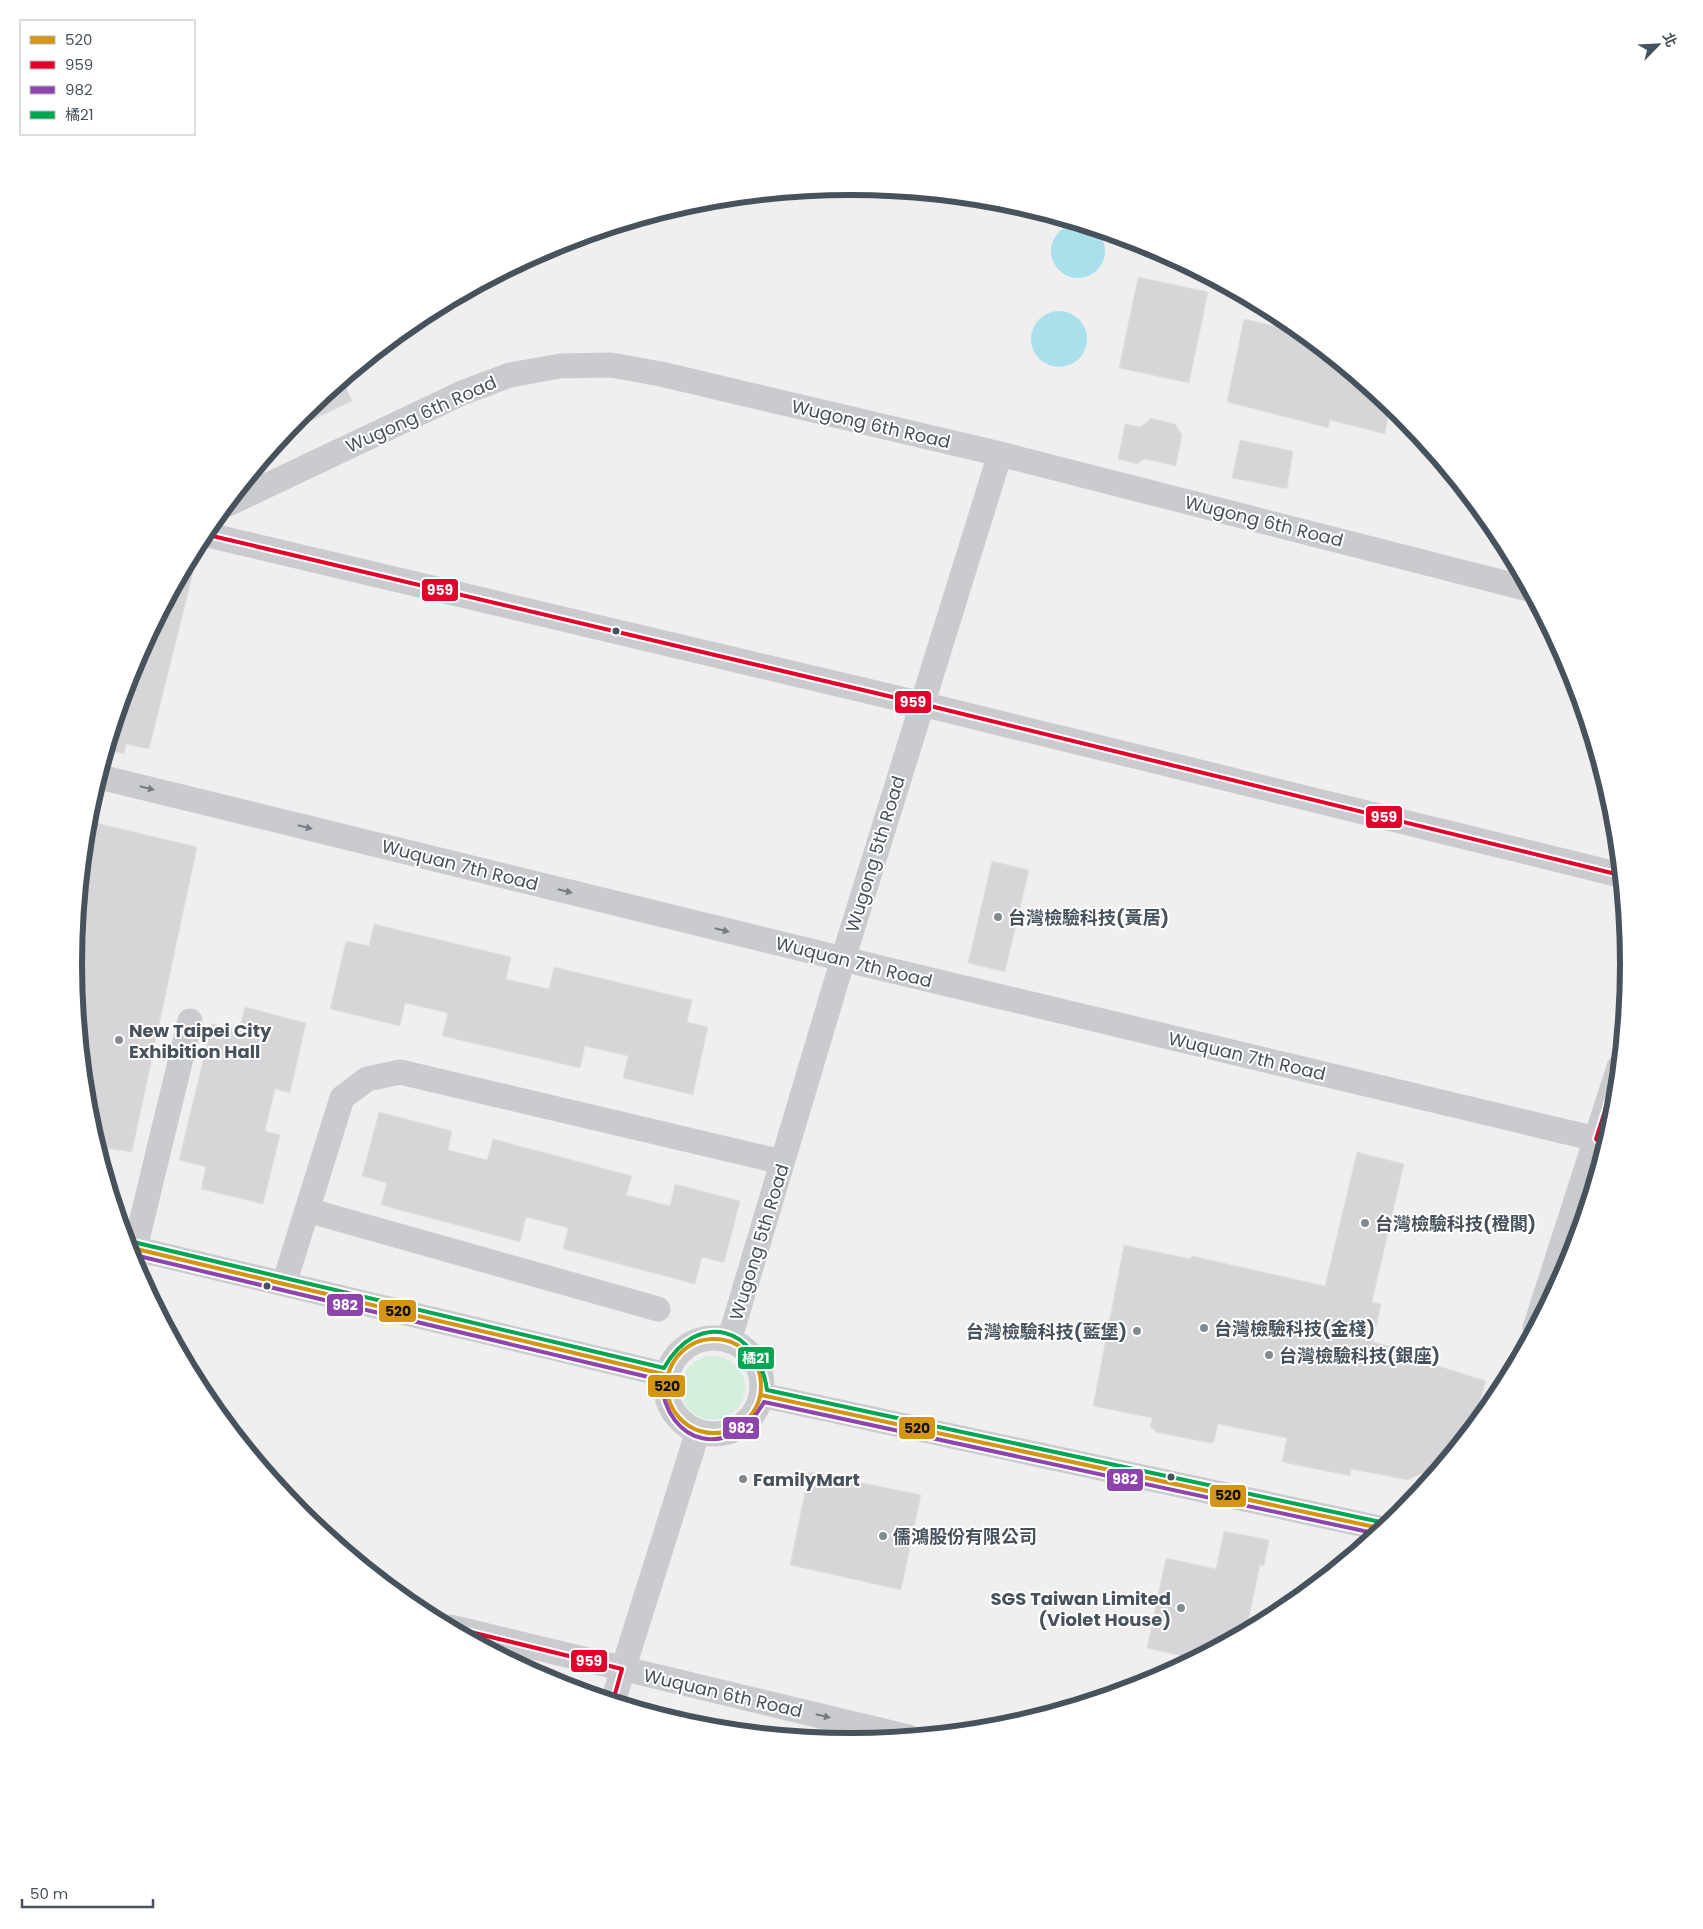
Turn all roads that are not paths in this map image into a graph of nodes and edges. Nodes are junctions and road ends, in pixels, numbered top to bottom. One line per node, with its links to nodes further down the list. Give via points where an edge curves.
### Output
1 (1000, 454): 2 (street, Wugong 6th Road, via 661,374 611,366 560,366 510,375 462,393); 4 (street, Wugong 6th Road); 5 (street, Wugong 5th Road)
2 (239, 499)
3 (213, 536): 5 (street)
4 (1521, 587)
5 (922, 704): 7 (street); 8 (street, Wugong 5th Road)
6 (106, 778): 8 (street, Wuquan 7th Road, one-way to 8)
7 (1615, 874)
8 (843, 959): 10 (street, Wuquan 7th Road); 12 (street, Wugong 5th Road)
9 (190, 1021): 14 (street)
10 (1599, 1144)
11 (1596, 1154): 17 (street)
12 (782, 1162): 13 (street, via 400,1072 367,1079 342,1098); 19 (street, Wugong 5th Road)
13 (307, 1210): 16 (street); 18 (street)
14 (133, 1239)
15 (137, 1249): 16 (street)
16 (284, 1284): 20 (street)
17 (1550, 1284)
18 (658, 1309)
19 (729, 1340): 20 (street, via 716,1338 690,1343 672,1362); 21 (street, via 751,1357 761,1382)
20 (667, 1375): 22 (street, via 666,1389 676,1415)
21 (761, 1395): 22 (street, via 752,1414 738,1427 725,1433); 23 (street)
22 (698, 1431): 25 (street)
23 (1375, 1527)
24 (474, 1634): 25 (street, Wuquan 6th Road)
25 (622, 1669): 26 (street); 27 (street, Wuquan 6th Road, one-way to 27)
26 (614, 1696)
27 (889, 1733)

